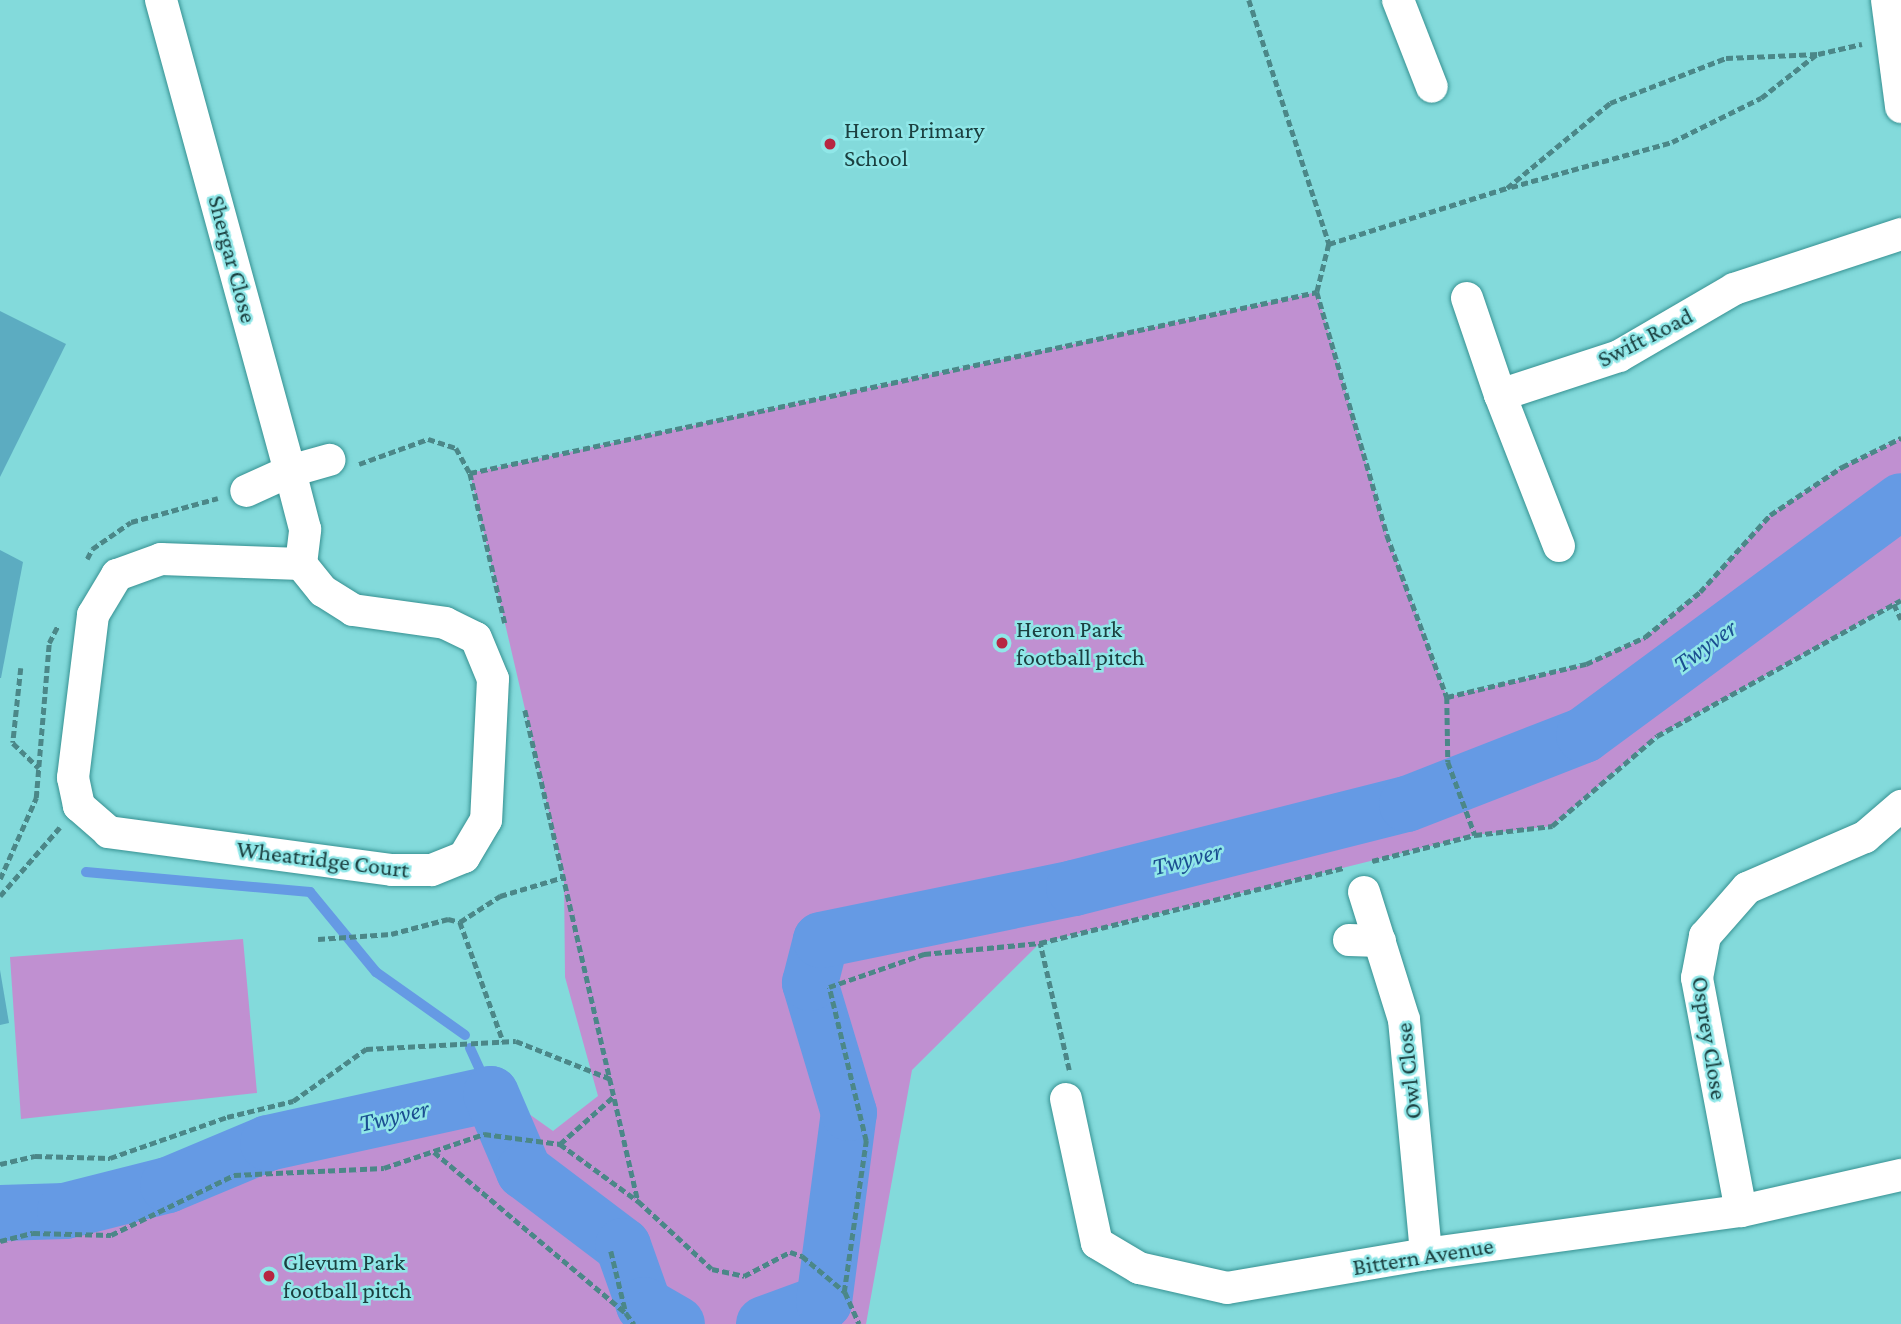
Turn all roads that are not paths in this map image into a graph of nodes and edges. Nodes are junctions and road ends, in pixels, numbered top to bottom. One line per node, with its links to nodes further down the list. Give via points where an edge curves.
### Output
1 (161, 0): 10 (street, Shergar Close)
2 (1398, 0): 4 (street)
3 (1887, 0): 5 (street)
4 (1432, 87)
5 (1901, 107)
6 (1901, 234): 8 (street, Swift Road, via 1734,289 1619,356)
7 (1467, 298): 8 (street)
8 (1500, 395): 12 (street)
9 (340, 463): 10 (street)
10 (290, 471): 11 (street); 13 (street, Shergar Close, via 306,528)
11 (246, 491)
12 (1559, 546)
13 (301, 564): 13 (street, Wheatridge Court, via 161,559 117,575 93,615 73,778 79,806 108,832 392,870 431,870 464,857 486,820 492,679 476,638 445,623 353,610 323,592)
14 (1901, 806): 20 (street, Osprey Close, via 1865,836 1747,888 1705,936 1697,978)
15 (1357, 875): 17 (street, Owl Close)
16 (1349, 940): 17 (street)
17 (1380, 941): 21 (street, Owl Close, via 1404,1020)
18 (1066, 1099): 21 (street, Bittern Avenue, via 1097,1243 1139,1268 1227,1288)
19 (1901, 1175): 20 (street, Bittern Avenue)
20 (1741, 1211): 21 (street, Bittern Avenue)
21 (1426, 1254)

